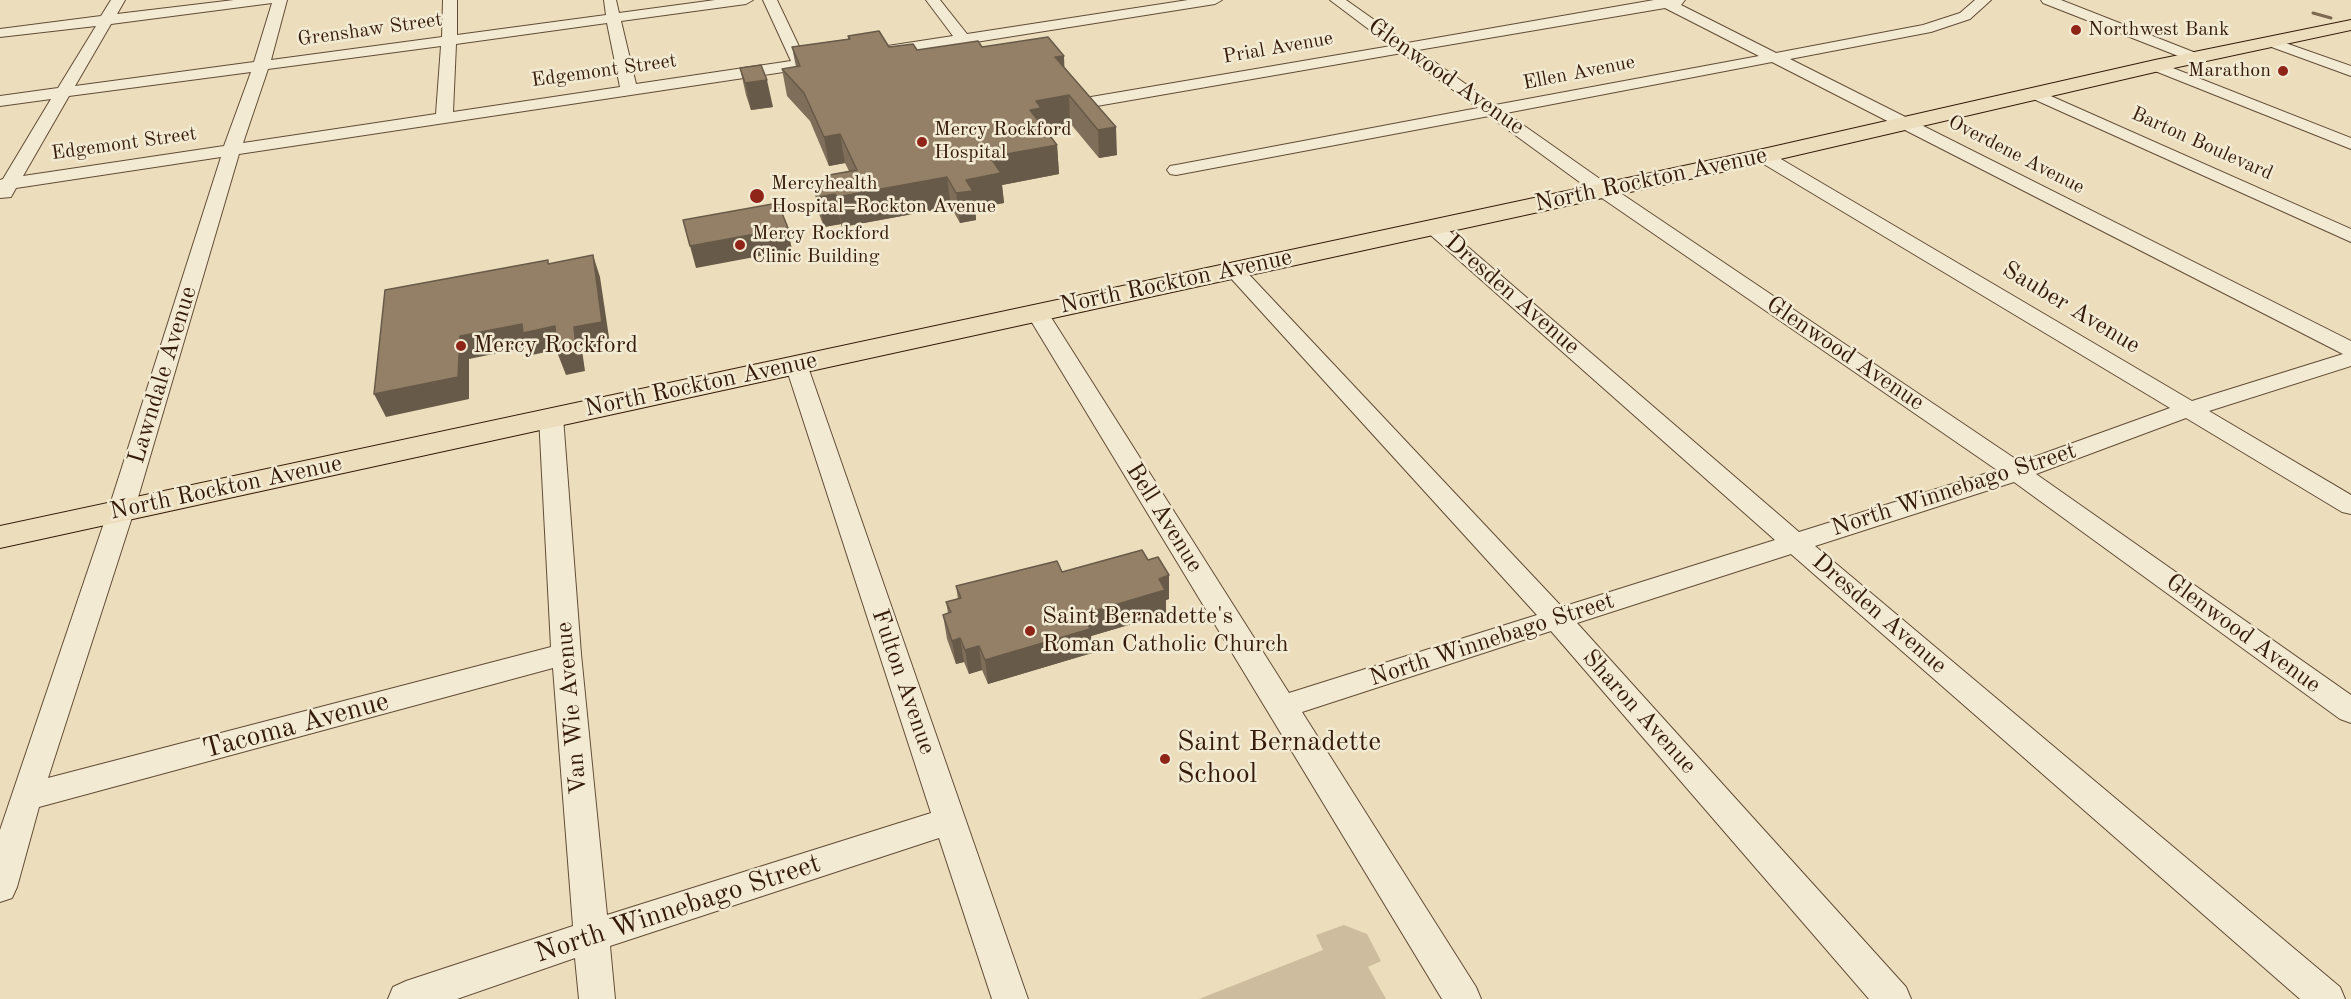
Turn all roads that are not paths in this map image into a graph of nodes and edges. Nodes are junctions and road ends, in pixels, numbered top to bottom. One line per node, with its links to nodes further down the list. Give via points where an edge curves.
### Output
1 (118, 0): 15 (street)
2 (269, 0): 15 (street)
3 (280, 0): 27 (street, Lawndale Avenue)
4 (450, 0): 18 (street)
5 (609, 0): 14 (street)
6 (746, 0): 14 (street, Grenshaw Street)
7 (770, 0): 26 (street)
8 (933, 0): 19 (street)
9 (1215, 0): 19 (street)
10 (1337, 0): 21 (street, Glenwood Avenue)
11 (1983, 0): 23 (street, Ellen Avenue, via 1965,15 1926,29)
12 (2049, 0): 25 (street)
13 (1670, 1): 21 (street, Prial Avenue); 23 (street, Overdene Avenue)
14 (613, 18): 18 (street, Grenshaw Street); 30 (street)
15 (107, 20): 17 (street); 31 (street)
16 (2351, 25): 20 (main road, North Rockton Avenue)
17 (0, 33)
18 (450, 40): 27 (street, Grenshaw Street); 36 (street)
19 (964, 40): 22 (street)
20 (2271, 42): 25 (main road, North Rockton Avenue); 29 (street)
21 (1405, 48): 34 (street, Prial Avenue); 35 (street, Glenwood Avenue)
22 (865, 55)
23 (1773, 57): 35 (street, Ellen Avenue); 37 (street, Overdene Avenue)
24 (843, 58): 26 (street, Edgemont Street)
25 (2196, 58): 28 (main road, North Rockton Avenue)
26 (800, 64): 30 (street, Edgemont Street)
27 (261, 66): 31 (street, Grenshaw Street); 39 (street, Lawndale Avenue)
28 (2155, 66): 32 (main road, North Rockton Avenue); 38 (street)
29 (2351, 71)
30 (629, 90): 36 (street, Edgemont Street)
31 (65, 92): 33 (street, Grenshaw Street); 42 (street)
32 (2035, 94): 37 (main road, North Rockton Avenue); 45 (street, Barton Boulevard)
33 (0, 101)
34 (1091, 102)
35 (1494, 111): 41 (street, Ellen Avenue); 43 (street, Glenwood Avenue)
36 (444, 117): 39 (street, Edgemont Street)
37 (1904, 123): 40 (main road, North Rockton Avenue); 48 (street, Overdene Avenue)
38 (2351, 144)
39 (231, 152): 42 (street, Edgemont Street); 55 (street, Lawndale Avenue)
40 (1763, 156): 43 (main road, North Rockton Avenue); 51 (street, Sauber Avenue)
41 (1176, 170)
42 (3, 190)
43 (1603, 190): 44 (main road, North Rockton Avenue); 53 (street, Glenwood Avenue)
44 (1434, 227): 46 (main road, North Rockton Avenue); 57 (street, Dresden Avenue)
45 (2351, 236)
46 (1234, 270): 47 (main road, North Rockton Avenue); 58 (street, Sharon Avenue)
47 (1036, 311): 50 (main road, North Rockton Avenue); 60 (street, Bell Avenue)
48 (2351, 350)
49 (2351, 359): 51 (street, North Winnebago Street)
50 (796, 364): 52 (main road, North Rockton Avenue); 63 (street, Fulton Avenue)
51 (2187, 410): 53 (street, North Winnebago Street); 54 (street, Sauber Avenue)
52 (551, 417): 55 (main road, North Rockton Avenue); 59 (street, Van Wie Avenue)
53 (2017, 472): 57 (street, North Winnebago Street); 61 (street, Glenwood Avenue)
54 (2351, 506)
55 (121, 511): 56 (main road, North Rockton Avenue); 62 (street, Lawndale Avenue)
56 (0, 537)
57 (1794, 542): 58 (street, North Winnebago Street); 71 (street, Dresden Avenue)
58 (1557, 619): 60 (street, North Winnebago Street); 70 (street, Sharon Avenue)
59 (566, 654): 62 (street, Tacoma Avenue); 65 (street, Van Wie Avenue)
60 (1282, 707): 69 (street, Bell Avenue)
61 (2351, 711)
62 (26, 797): 64 (street, Lawndale Avenue)
63 (950, 821): 65 (street, North Winnebago Street); 68 (street, Fulton Avenue)
64 (0, 887)
65 (592, 936): 66 (street, North Winnebago Street); 67 (street, Van Wie Avenue)
66 (406, 999)
67 (597, 999)
68 (1010, 999)
69 (1463, 999)
70 (1893, 999)
71 (2327, 999)

